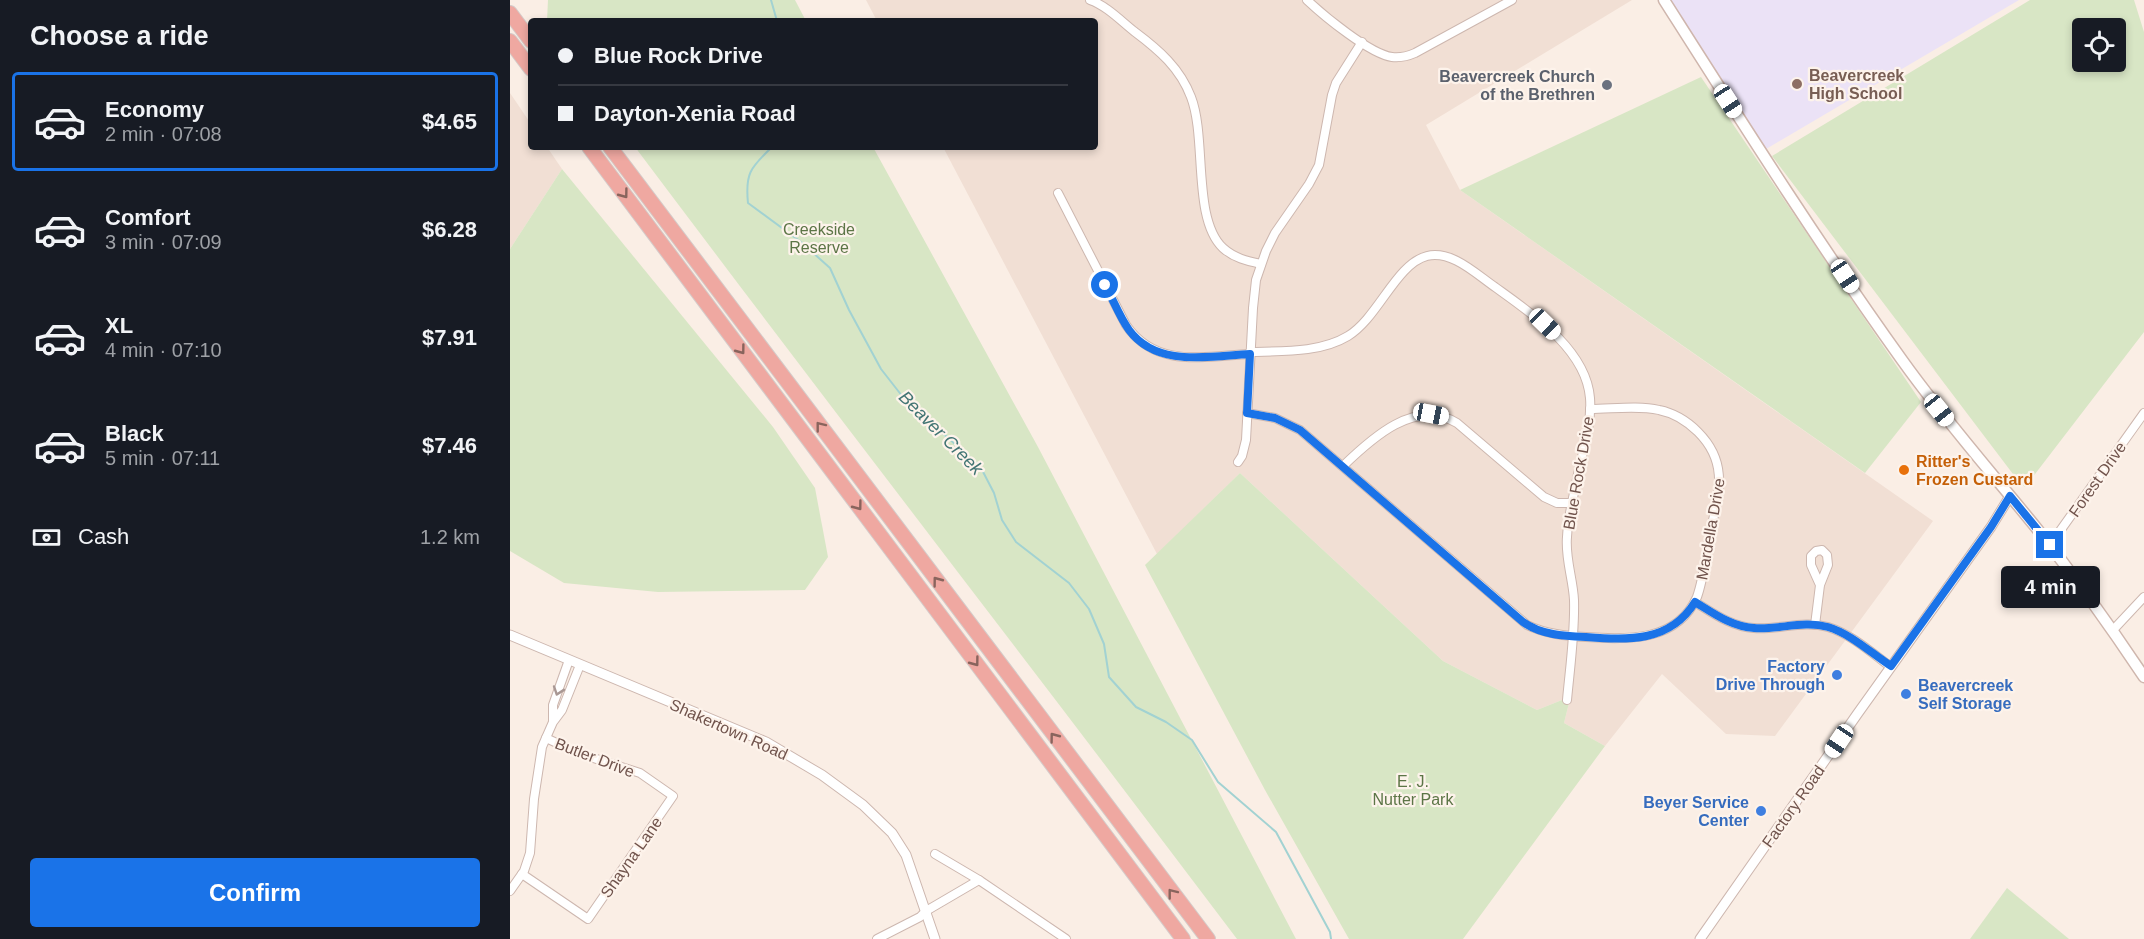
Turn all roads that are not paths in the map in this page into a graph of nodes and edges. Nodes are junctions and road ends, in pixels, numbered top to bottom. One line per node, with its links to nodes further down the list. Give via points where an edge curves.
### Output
1 (1090, 0): 13 (street, via 1169,59 1180,74 1198,120 1205,203 1212,231 1230,253)
2 (1307, 0): 8 (street)
3 (1512, 0): 8 (street, via 1404,57 1381,54)
4 (1664, 0): 20 (main road, via 1902,360)
5 (510, 13): 6 (highway)
6 (528, 37)
7 (510, 41): 9 (highway)
8 (1362, 42): 13 (street, via 1332,94 1319,165 1275,232)
9 (528, 65)
10 (591, 150): 46 (highway, one-way to 46)
11 (612, 150): 47 (highway, one-way to 11)
12 (1058, 193): 14 (street, Blue Rock Drive, via 1126,325 1140,343 1179,357)
13 (1261, 264): 14 (street, via 1253,300)
14 (1250, 353): 15 (street, Blue Rock Drive, via 1299,350 1341,340 1364,324 1415,261 1444,256 1462,264 1556,335 1580,369 1589,392); 16 (street)
15 (1590, 409): 21 (street, Blue Rock Drive); 25 (street, Mardella Drive, via 1667,412 1693,427 1713,450 1720,484)
16 (1247, 413): 18 (street, via 1244,449); 19 (street, via 1292,425)
17 (2144, 413): 22 (street, Forest Drive)
18 (1238, 462)
19 (1343, 466): 21 (street, via 1388,429 1412,417 1431,414 1457,423 1544,497 1557,503); 29 (street, via 1523,622 1542,632)
20 (2010, 496): 22 (main road); 32 (street, Factory Road)
21 (1572, 503): 29 (street, Blue Rock Drive, via 1567,542 1574,600)
22 (2050, 545): 27 (main road)
23 (1820, 585): 26 (street)
24 (2144, 597): 27 (street)
25 (1695, 602): 26 (street, via 1746,627); 29 (street, via 1674,624 1648,636 1624,640)
26 (1815, 625): 32 (street, via 1843,634)
27 (2113, 630): 33 (main road)
28 (510, 635): 30 (street, Shakertown Road)
29 (1573, 636): 34 (street, Blue Rock Drive)
30 (569, 660): 31 (street, Shakertown Road); 35 (street, one-way to 35, via 554,705)
31 (580, 665): 35 (street); 42 (street, Shakertown Road, via 766,742 822,775 892,832 906,855)
32 (1891, 666): 48 (street, Factory Road)
33 (2144, 677)
34 (1567, 700)
35 (553, 722): 36 (street)
36 (546, 738): 37 (street, Butler Drive, via 640,773); 39 (street, via 536,779 530,853)
37 (673, 796): 39 (street, Shayna Lane, via 588,919)
38 (935, 854): 40 (street)
39 (522, 874): 41 (street)
40 (979, 880): 42 (street); 45 (street)
41 (510, 891)
42 (926, 911): 43 (street); 44 (street, Shakertown Road)
43 (877, 939)
44 (935, 939)
45 (1066, 939)
46 (1183, 939)
47 (1208, 939)
48 (1700, 939)

